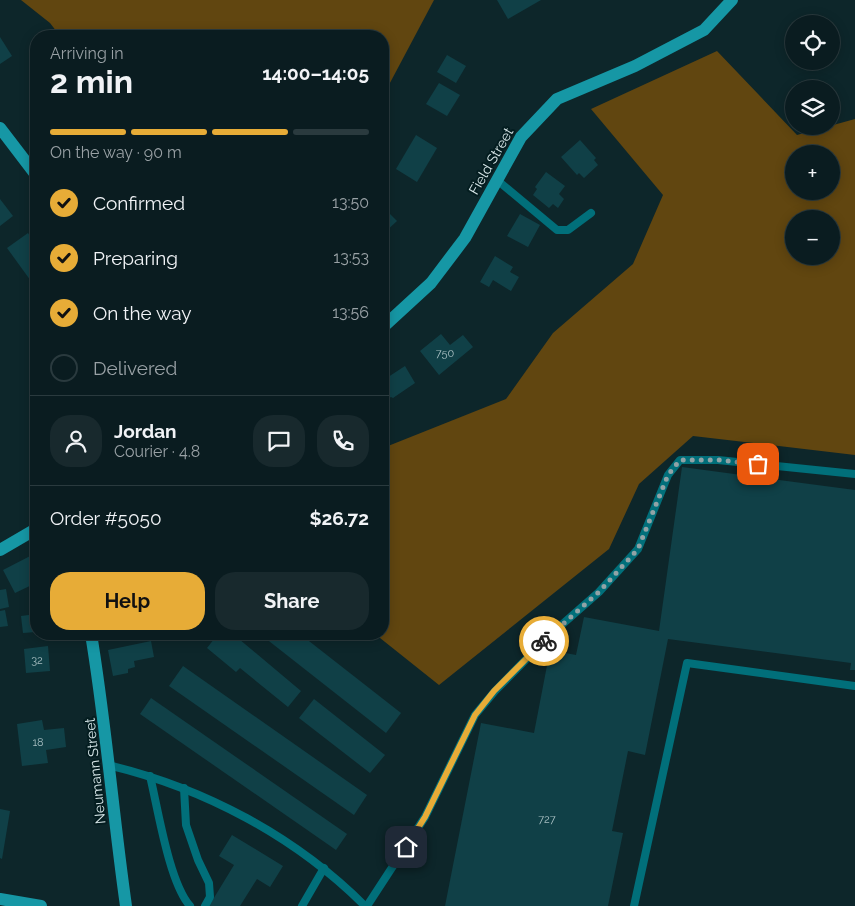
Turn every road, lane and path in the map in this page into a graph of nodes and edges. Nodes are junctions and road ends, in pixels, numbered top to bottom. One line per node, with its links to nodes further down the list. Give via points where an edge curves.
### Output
1 (732, 0): 4 (street, Field Street, via 704,30 635,66 557,99 521,137)
2 (0, 128): 3 (street)
3 (30, 167)
4 (497, 180): 5 (lane, via 557,230 568,230); 6 (street, Field Street, via 465,238 432,283)
5 (592, 213)
6 (389, 322)
7 (855, 474): 22 (lane, via 718,460 680,460 668,475 638,549 599,592 542,642 475,715 425,817)
8 (30, 532): 9 (street)
9 (0, 550)
10 (92, 640): 12 (street, Neumann Street, via 103,705)
11 (855, 686): 23 (lane, via 687,663)
12 (108, 765): 13 (lane); 18 (street, Neumann Street)
13 (150, 776): 14 (lane); 19 (lane, via 174,876)
14 (184, 788): 15 (lane, via 265,828); 20 (lane, via 186,825 209,883 210,896)
15 (324, 868): 21 (lane); 22 (lane)
16 (0, 899): 17 (street)
17 (41, 906)
18 (126, 906)
19 (190, 906)
20 (206, 906)
21 (302, 906)
22 (366, 906)
23 (634, 906)

